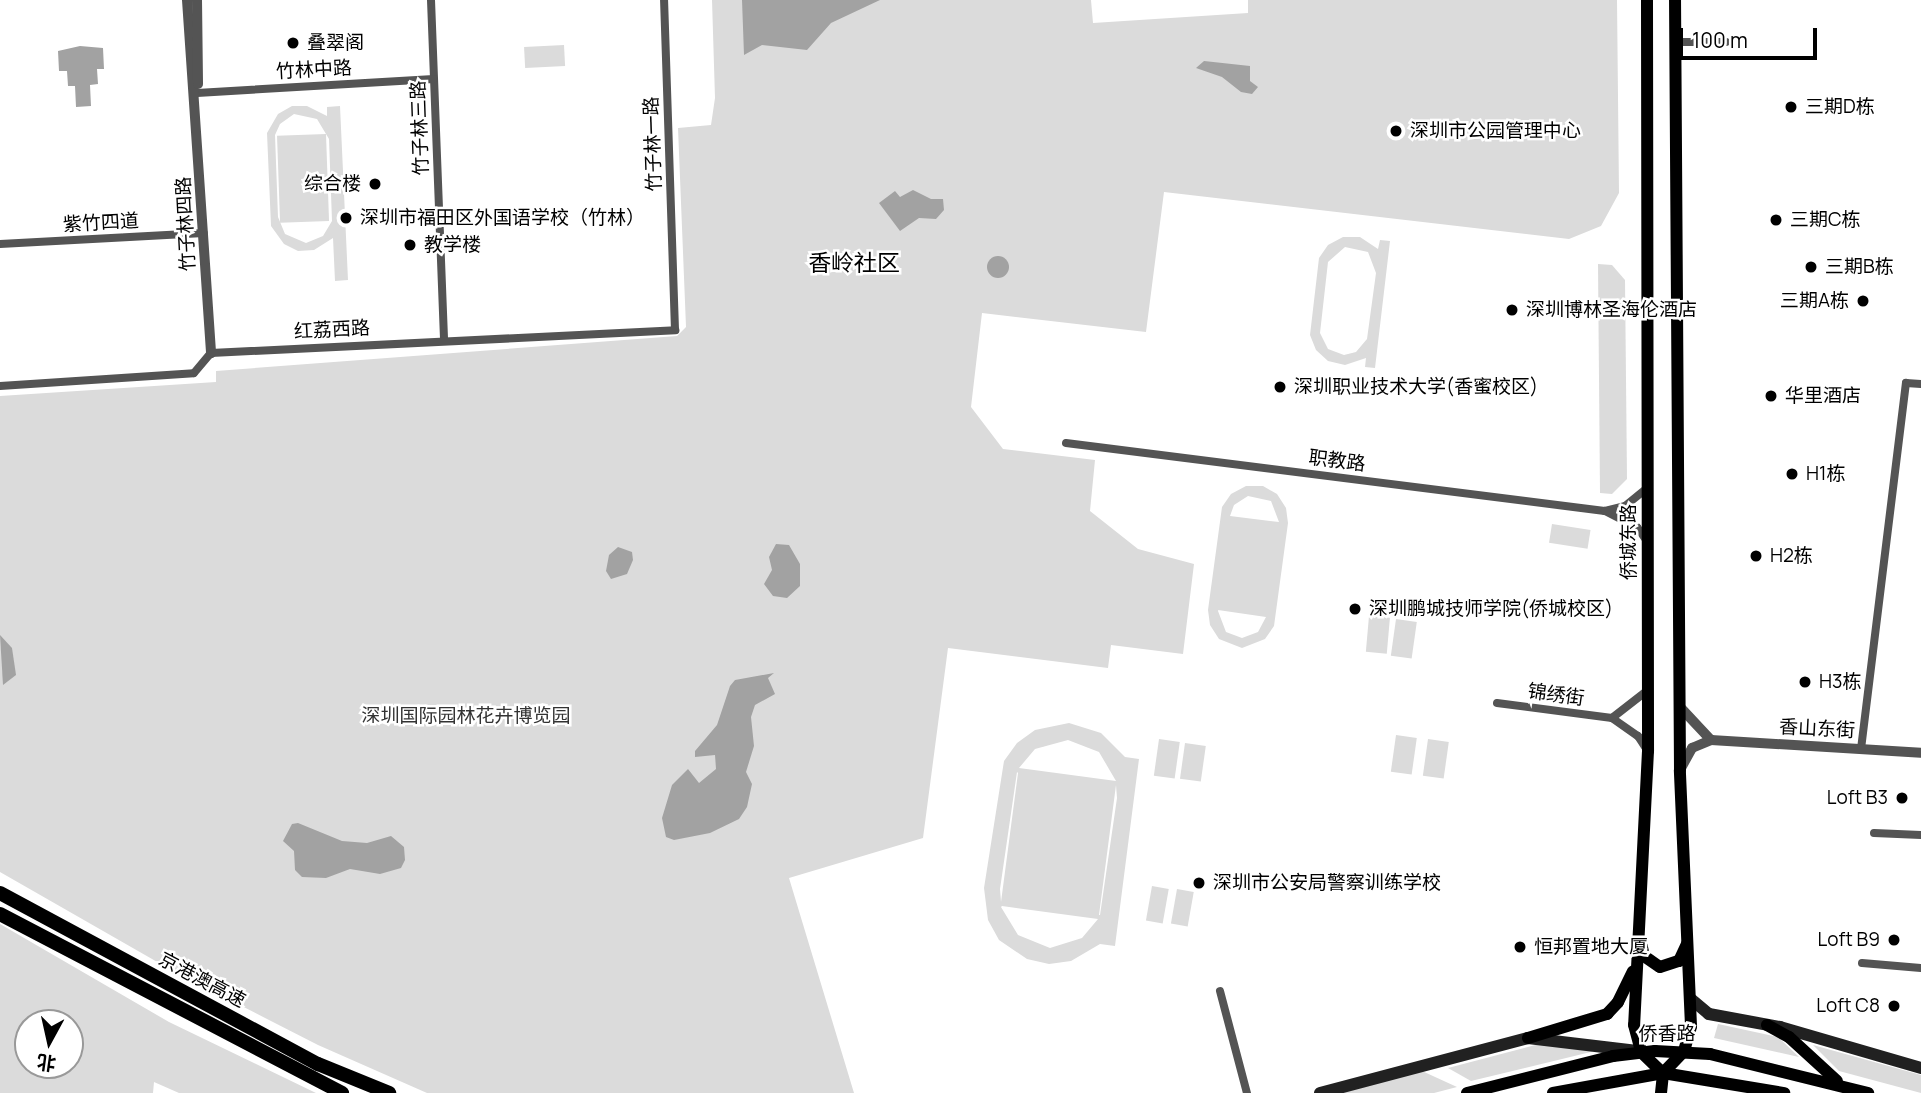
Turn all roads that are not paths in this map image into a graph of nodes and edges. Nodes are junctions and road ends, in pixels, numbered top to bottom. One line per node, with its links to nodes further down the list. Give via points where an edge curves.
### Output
1 (187, 0): 10 (street, 竹子林四路)
2 (197, 0): 10 (street, 竹子林四路)
3 (431, 0): 9 (street, 竹子林三路)
4 (664, 0): 13 (street, 竹子林一路)
5 (1647, 0): 19 (main road, 侨城东路)
6 (1675, 0): 7 (main road)
7 (1675, 42): 8 (street); 24 (main road)
8 (1726, 42)
9 (434, 79): 10 (street, 竹林中路); 14 (street, 竹子林三路)
10 (197, 93): 11 (street, 竹子林四路)
11 (204, 233): 12 (street, 紫竹四道); 15 (street, 竹子林四路)
12 (0, 244)
13 (675, 330): 14 (street, 红荔西路)
14 (444, 339): 15 (street, 红荔西路)
15 (211, 353): 17 (street, via 194,373)
16 (1921, 384): 27 (street, via 1906,383)
17 (0, 386)
18 (1066, 443): 20 (street, 职教路)
19 (1648, 486): 20 (street, 职教路, via 1638,498); 21 (main road, 侨城东路)
20 (1605, 511): 21 (street, 职教路, via 1637,527)
21 (1648, 544): 22 (main road, 侨城东路)
22 (1648, 690): 25 (street); 28 (main road, 侨城东路)
23 (1497, 703): 25 (street, 锦绣街)
24 (1679, 706): 26 (street); 30 (main road)
25 (1612, 718): 28 (street, 锦绣街, via 1638,736)
26 (1711, 740): 27 (street, 香山东街); 30 (street, via 1692,748)
27 (1861, 749): 29 (street, 香山东街)
28 (1648, 751): 35 (main road, 侨城东路)
29 (1921, 753)
30 (1680, 770): 36 (main road)
31 (1874, 832): 32 (street)
32 (1921, 835)
33 (0, 893): 51 (highway, 京港澳高速, via 318,1064)
34 (0, 914): 50 (highway, 京港澳高速)
35 (1638, 922): 36 (main road, via 1644,956 1660,967 1679,961); 38 (main road, 侨城东路)
36 (1690, 938): 41 (main road)
37 (1862, 963): 39 (street)
38 (1636, 964): 43 (main road, via 1624,992 1607,1014); 45 (main road, 侨城东路, via 1634,1025)
39 (1921, 968)
40 (1220, 991): 52 (street)
41 (1691, 999): 42 (main road, via 1709,1014); 44 (main road, via 1690,1040)
42 (1768, 1025): 46 (main road); 48 (main road)
43 (1528, 1038): 45 (main road); 53 (main road)
44 (1684, 1051): 45 (main road, 侨香路); 47 (main road); 48 (main road, 侨香路)
45 (1641, 1052): 47 (main road); 54 (main road, 侨香路)
46 (1921, 1068)
47 (1663, 1073): 49 (main road, 侨香路); 55 (main road, 侨香路); 56 (main road)
48 (1850, 1088): 58 (main road, 侨香路)
49 (1767, 1090): 57 (main road, 侨香路)
50 (342, 1093)
51 (389, 1093)
52 (1247, 1093)
53 (1320, 1093)
54 (1467, 1093)
55 (1553, 1093)
56 (1661, 1093)
57 (1784, 1093)
58 (1868, 1093)

